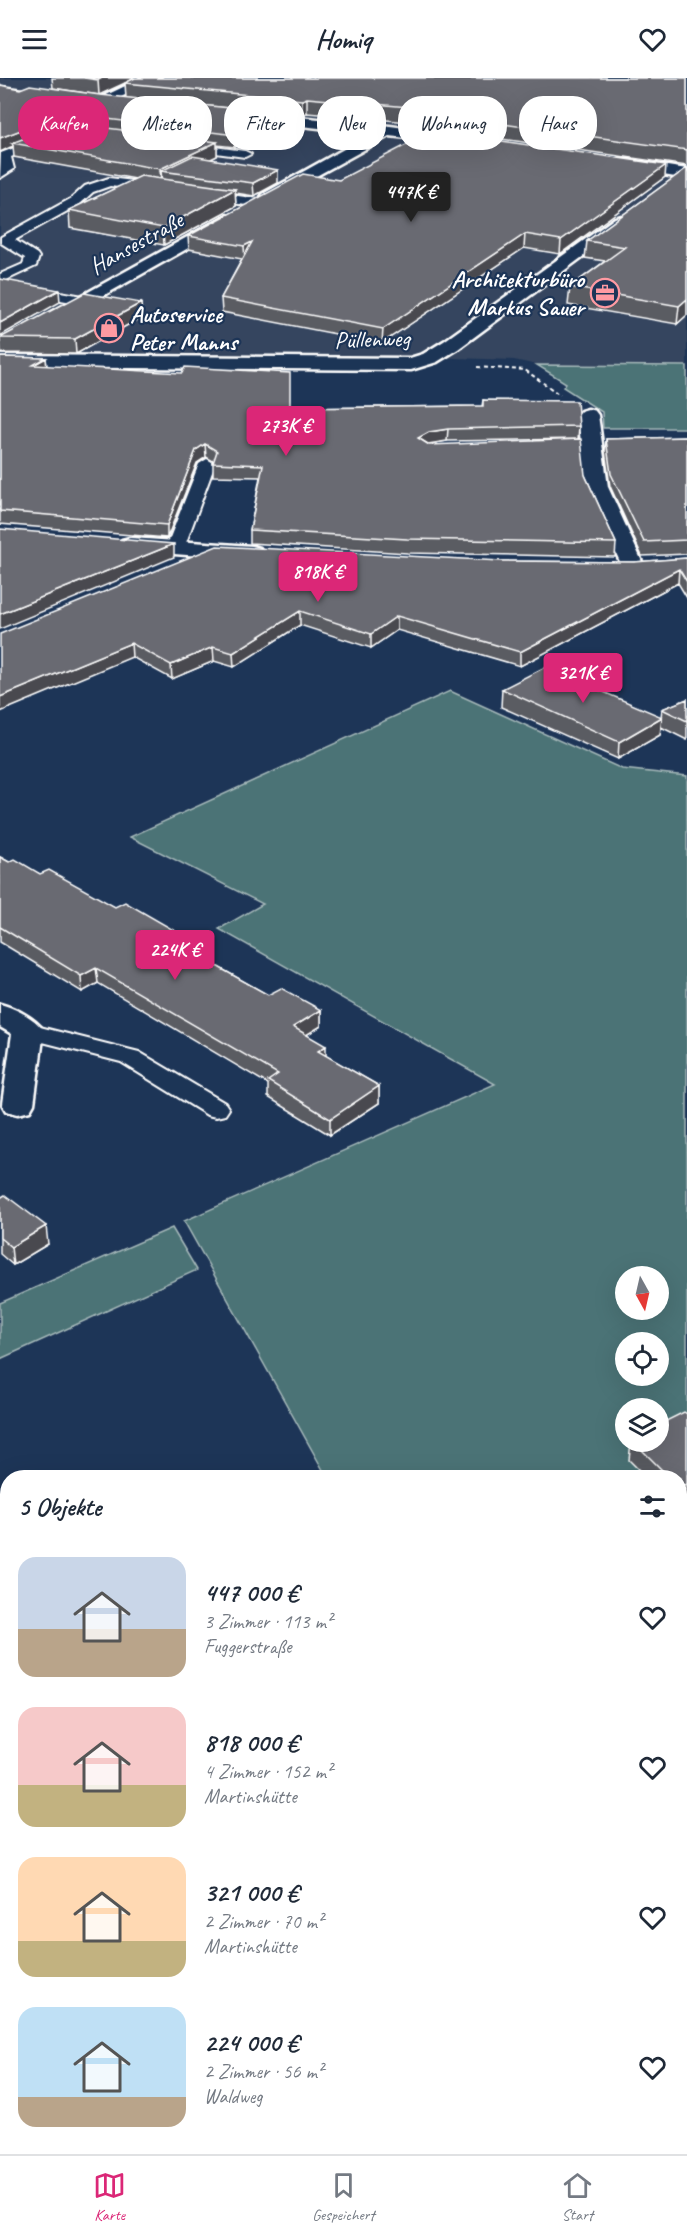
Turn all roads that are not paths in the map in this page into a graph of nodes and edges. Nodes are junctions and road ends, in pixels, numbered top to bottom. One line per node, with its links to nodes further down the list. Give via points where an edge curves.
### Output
1 (154, 78): 2 (street)
2 (109, 98)
3 (217, 113): 4 (street)
4 (390, 130): 5 (street); 15 (street, Hansestraße)
5 (398, 131)
6 (18, 149): 10 (lane, via 5,155 8,169)
7 (212, 150): 8 (lane)
8 (245, 154)
9 (605, 161): 11 (street)
10 (0, 174)
11 (686, 174): 12 (street)
12 (667, 187)
13 (173, 190): 18 (lane, via 109,182 89,189 76,201)
14 (195, 193): 15 (lane)
15 (259, 202): 20 (street, Hansestraße)
16 (639, 208): 22 (street, Püllenweg, via 451,345 419,362)
17 (0, 226): 18 (lane)
18 (26, 229): 19 (lane, via 6,240 32,257 29,266)
19 (0, 281): 20 (lane)
20 (83, 300): 21 (street, Hansestraße)
21 (41, 323)
22 (0, 362)
23 (588, 415): 28 (street, via 584,447 597,487)
24 (207, 464): 27 (lane)
25 (104, 543): 27 (street)
26 (274, 554): 27 (street, via 218,551)
27 (174, 558)
28 (633, 566)
29 (0, 1013): 30 (street)
30 (28, 1031): 31 (street); 32 (lane, via 130,1057)
31 (18, 1104)
32 (216, 1109)

